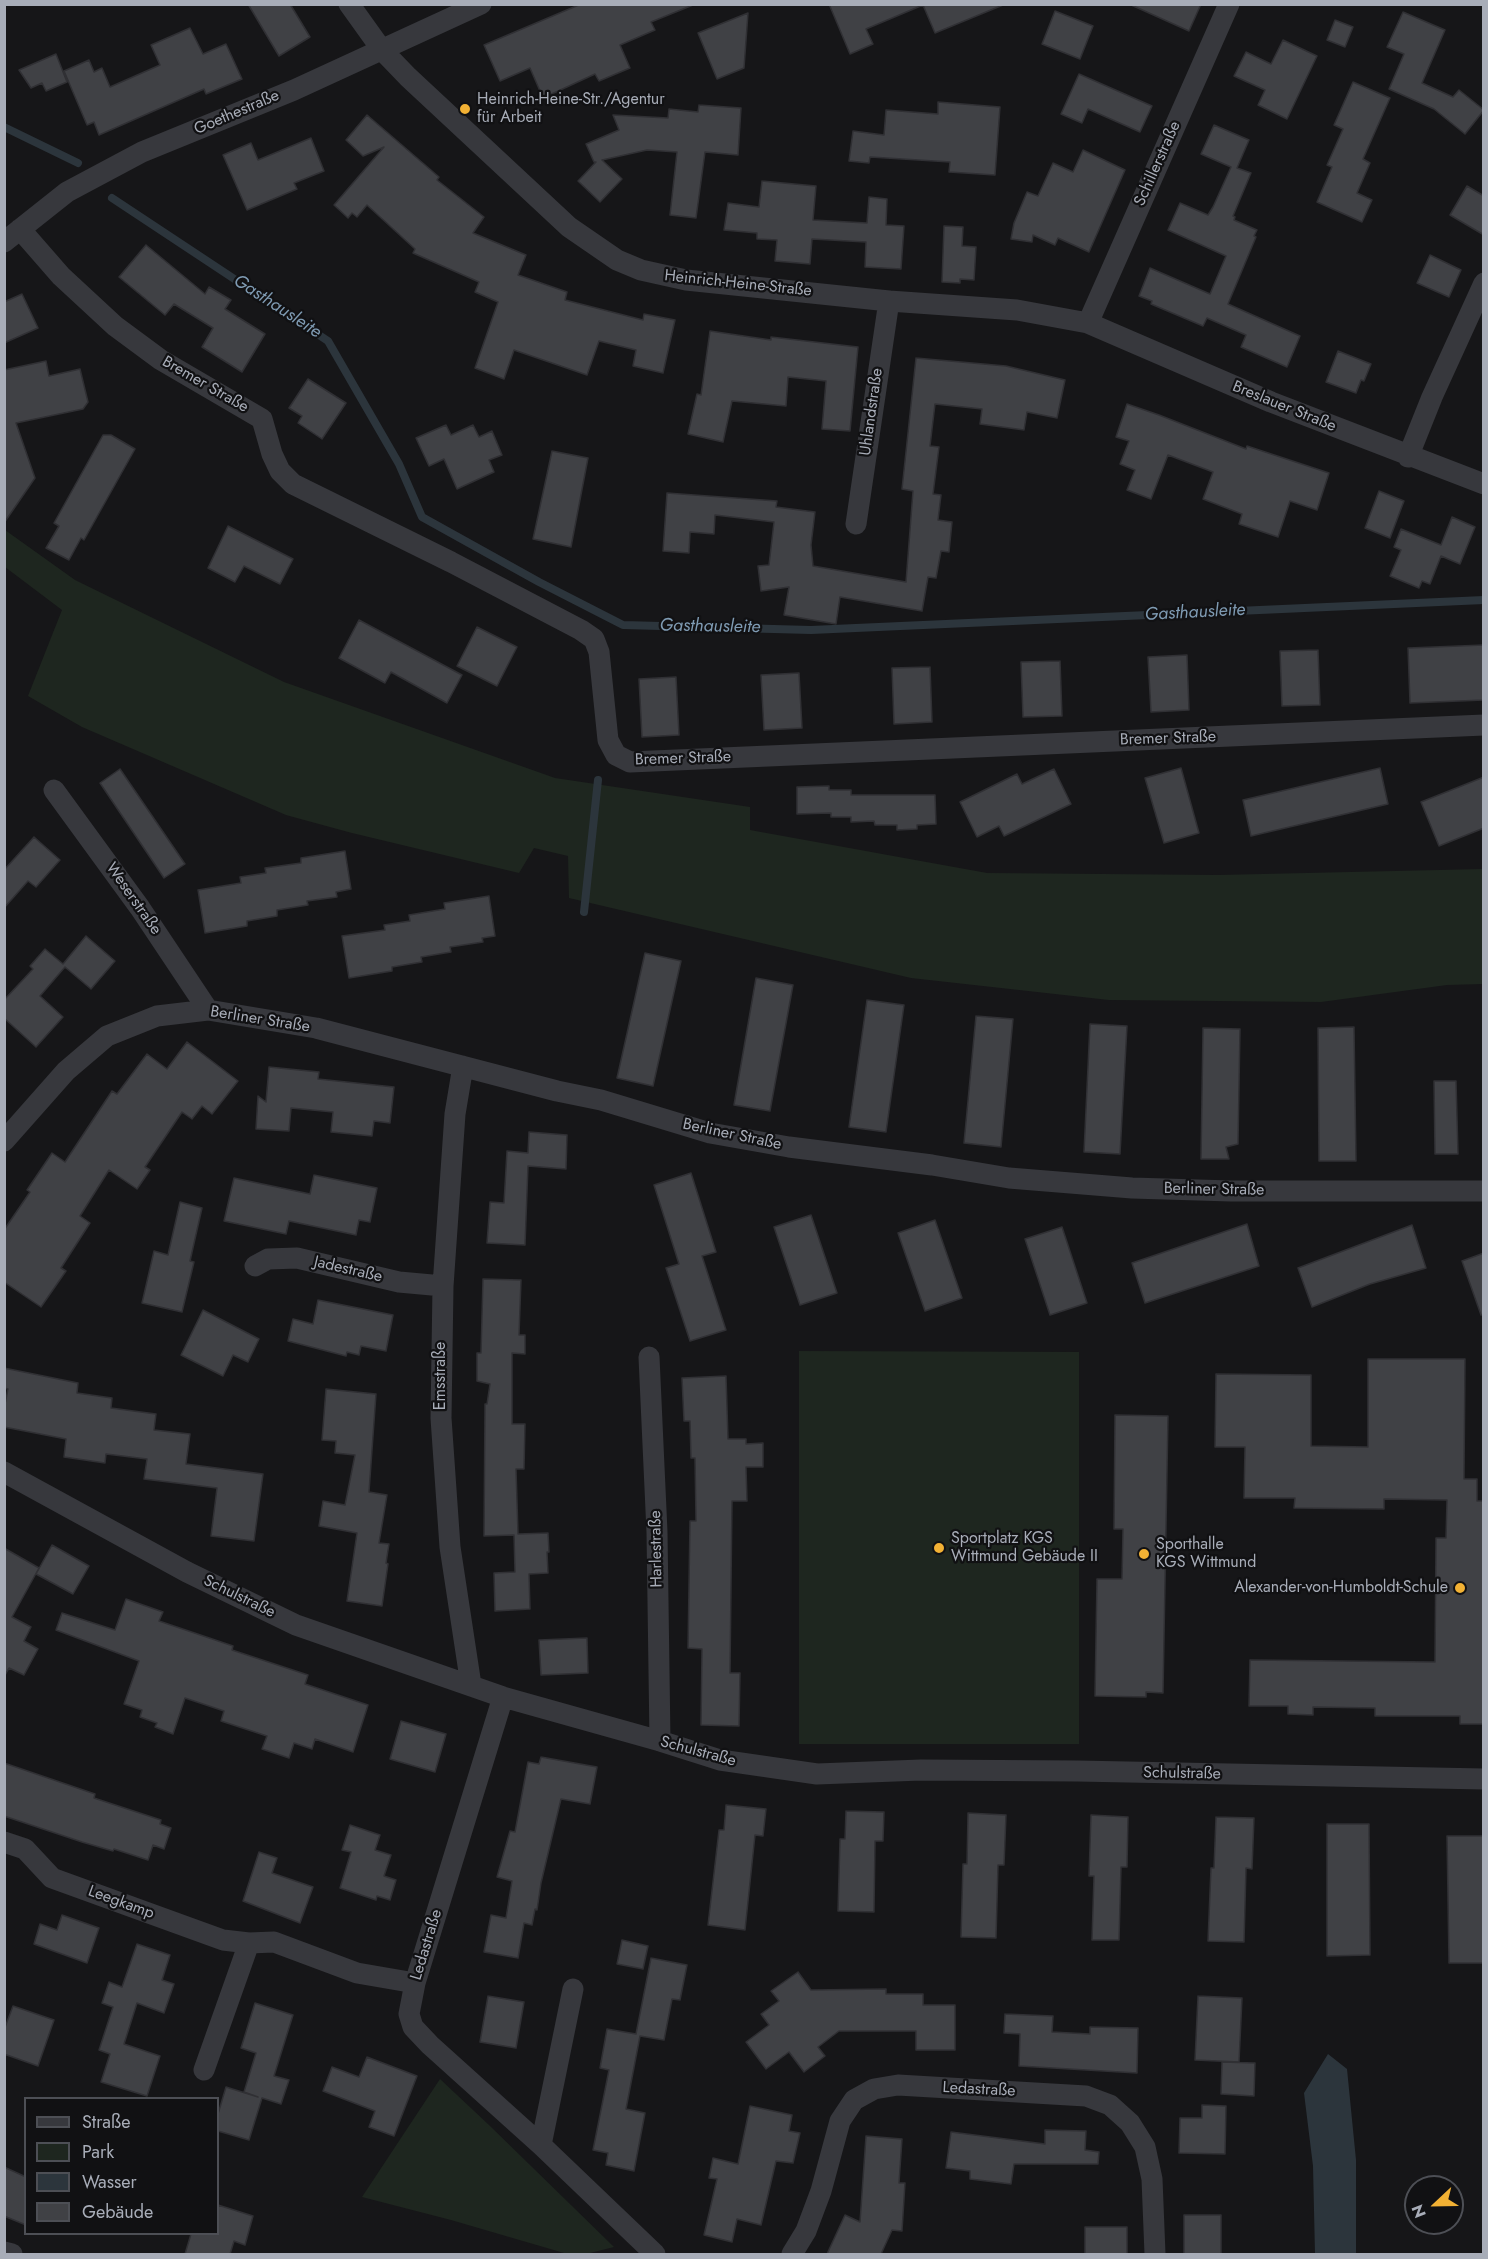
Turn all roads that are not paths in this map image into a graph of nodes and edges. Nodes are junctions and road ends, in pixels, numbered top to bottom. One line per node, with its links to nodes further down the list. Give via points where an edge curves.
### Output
1 (349, 4): 4 (street, Heinrich-Heine-Straße)
2 (481, 4): 4 (street, Goethestraße)
3 (1229, 4): 8 (street, Schillerstraße)
4 (382, 50): 5 (street, Goethestraße, via 142,153 67,192); 7 (street, Heinrich-Heine-Straße, via 569,227 617,260 686,280)
5 (12, 236): 12 (street, Bremer Straße, via 115,327 161,360 262,419 280,471 293,484 594,639 599,652 609,740 616,755 630,762)
6 (1484, 283): 9 (street)
7 (889, 301): 8 (street, Heinrich-Heine-Straße, via 1017,310); 11 (street, Uhlandstraße)
8 (1088, 323): 9 (street, Breslauer Straße)
9 (1408, 457): 10 (street, Breslauer Straße)
10 (1484, 484)
11 (856, 524)
12 (1484, 725)
13 (54, 790): 14 (street, Weserstraße)
14 (208, 1010): 15 (street, Berliner Straße, via 316,1028); 16 (street, Berliner Straße, via 157,1016 107,1036 66,1071)
15 (463, 1066): 17 (street, Berliner Straße, via 601,1100 710,1133 1009,1178 1231,1191); 19 (street, Emsstraße, via 455,1114)
16 (4, 1141)
17 (1484, 1191)
18 (255, 1266): 19 (street, Jadestraße, via 268,1259 297,1258 399,1282)
19 (442, 1286): 22 (street, Emsstraße, via 441,1418 446,1490)
20 (649, 1357): 24 (street, Harlestraße)
21 (4, 1472): 22 (street, Schulstraße, via 187,1572 296,1625)
22 (471, 1685): 23 (street, Schulstraße)
23 (503, 1697): 24 (street, Schulstraße); 28 (street, Ledastraße)
24 (660, 1741): 25 (street, Schulstraße, via 720,1760 816,1774 1065,1771)
25 (1484, 1779)
26 (4, 1842): 27 (street, Leegkamp, via 25,1849 52,1878 224,1940)
27 (249, 1942): 28 (street, Leegkamp, via 274,1942 357,1973); 30 (street)
28 (415, 1983): 31 (street, Ledastraße, via 409,2014 413,2026)
29 (573, 1989): 31 (street)
30 (204, 2070)
31 (541, 2145): 34 (street, Ledastraße)
32 (4, 2252): 33 (street)
33 (12, 2254)
34 (655, 2254)
35 (792, 2254): 36 (street, Ledastraße, via 806,2231 821,2191 840,2121 854,2100 874,2089 898,2085 1086,2096 1110,2105 1130,2123 1145,2147 1152,2180)
36 (1155, 2254)

